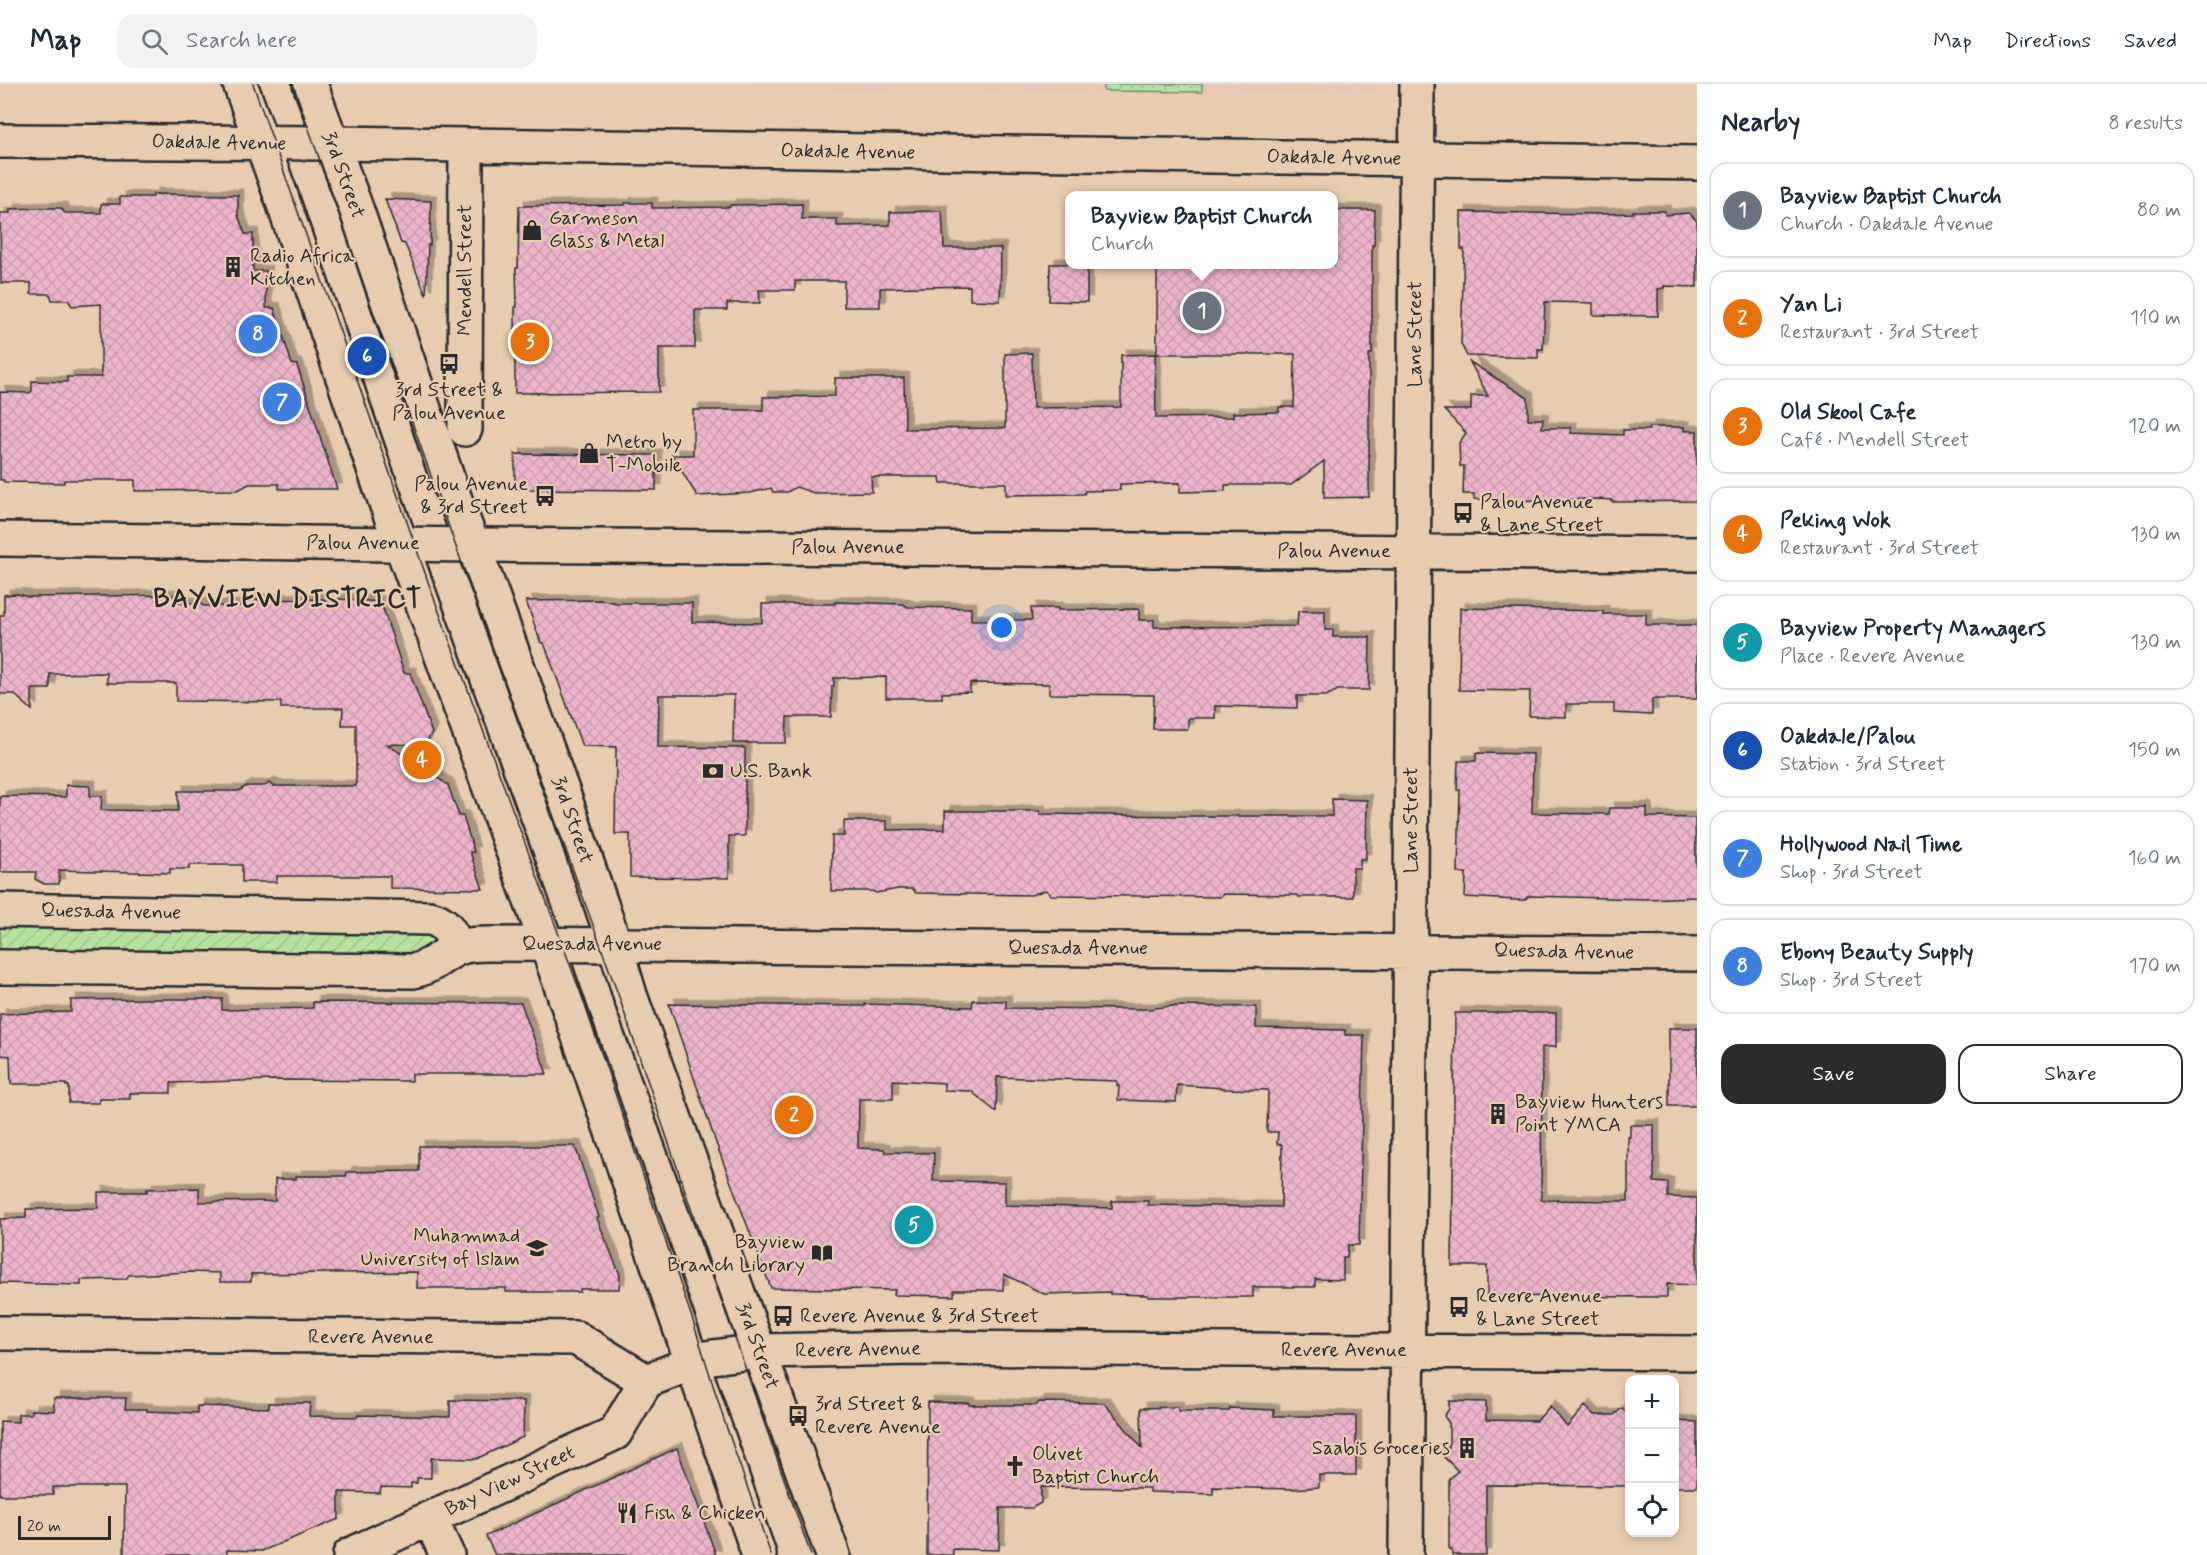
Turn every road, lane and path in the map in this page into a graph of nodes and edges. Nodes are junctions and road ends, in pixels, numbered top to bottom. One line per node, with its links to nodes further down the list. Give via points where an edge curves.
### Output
1 (240, 84): 5 (street)
2 (310, 84): 6 (street, 3rd Street)
3 (1417, 84): 8 (street, Lane Street)
4 (0, 141): 5 (street, Oakdale Avenue)
5 (262, 143): 6 (street, Oakdale Avenue); 12 (street)
6 (332, 143): 7 (street, Oakdale Avenue); 13 (street, 3rd Street, via 451,489)
7 (466, 147): 8 (street, Oakdale Avenue); 10 (street, Mendell Street)
8 (1416, 159): 9 (street, Oakdale Avenue); 14 (street, Lane Street)
9 (1697, 163)
10 (465, 429)
11 (0, 539): 12 (street, Palou Avenue)
12 (402, 543): 13 (street, Palou Avenue); 17 (street)
13 (474, 544): 14 (street, Palou Avenue); 18 (street, 3rd Street)
14 (1413, 551): 15 (street, Palou Avenue); 20 (street, Lane Street)
15 (1697, 554)
16 (0, 910): 19 (street, Quesada Avenue, via 429,918 440,920 447,927)
17 (548, 945): 18 (street, Quesada Avenue); 19 (street, Quesada Avenue, via 480,944); 27 (street)
18 (615, 945): 20 (street, Quesada Avenue); 25 (street, 3rd Street)
19 (459, 948): 22 (street, Quesada Avenue, via 413,971)
20 (1410, 951): 21 (street, Quesada Avenue); 24 (street, Lane Street)
21 (1697, 954)
22 (0, 967)
23 (0, 1333): 28 (street, Revere Avenue, via 576,1338)
24 (1408, 1350): 25 (street, Revere Avenue); 26 (street, Revere Avenue); 34 (street, Lane Street)
25 (759, 1351): 27 (street, Revere Avenue); 33 (street, 3rd Street)
26 (1697, 1353)
27 (692, 1361): 28 (street, Revere Avenue); 32 (street)
28 (646, 1381): 29 (street, Bay View Street, via 615,1433)
29 (430, 1518): 30 (street, Bay View Street); 31 (street)
30 (350, 1555)
31 (447, 1555)
32 (759, 1555)
33 (833, 1555)
34 (1406, 1555)

